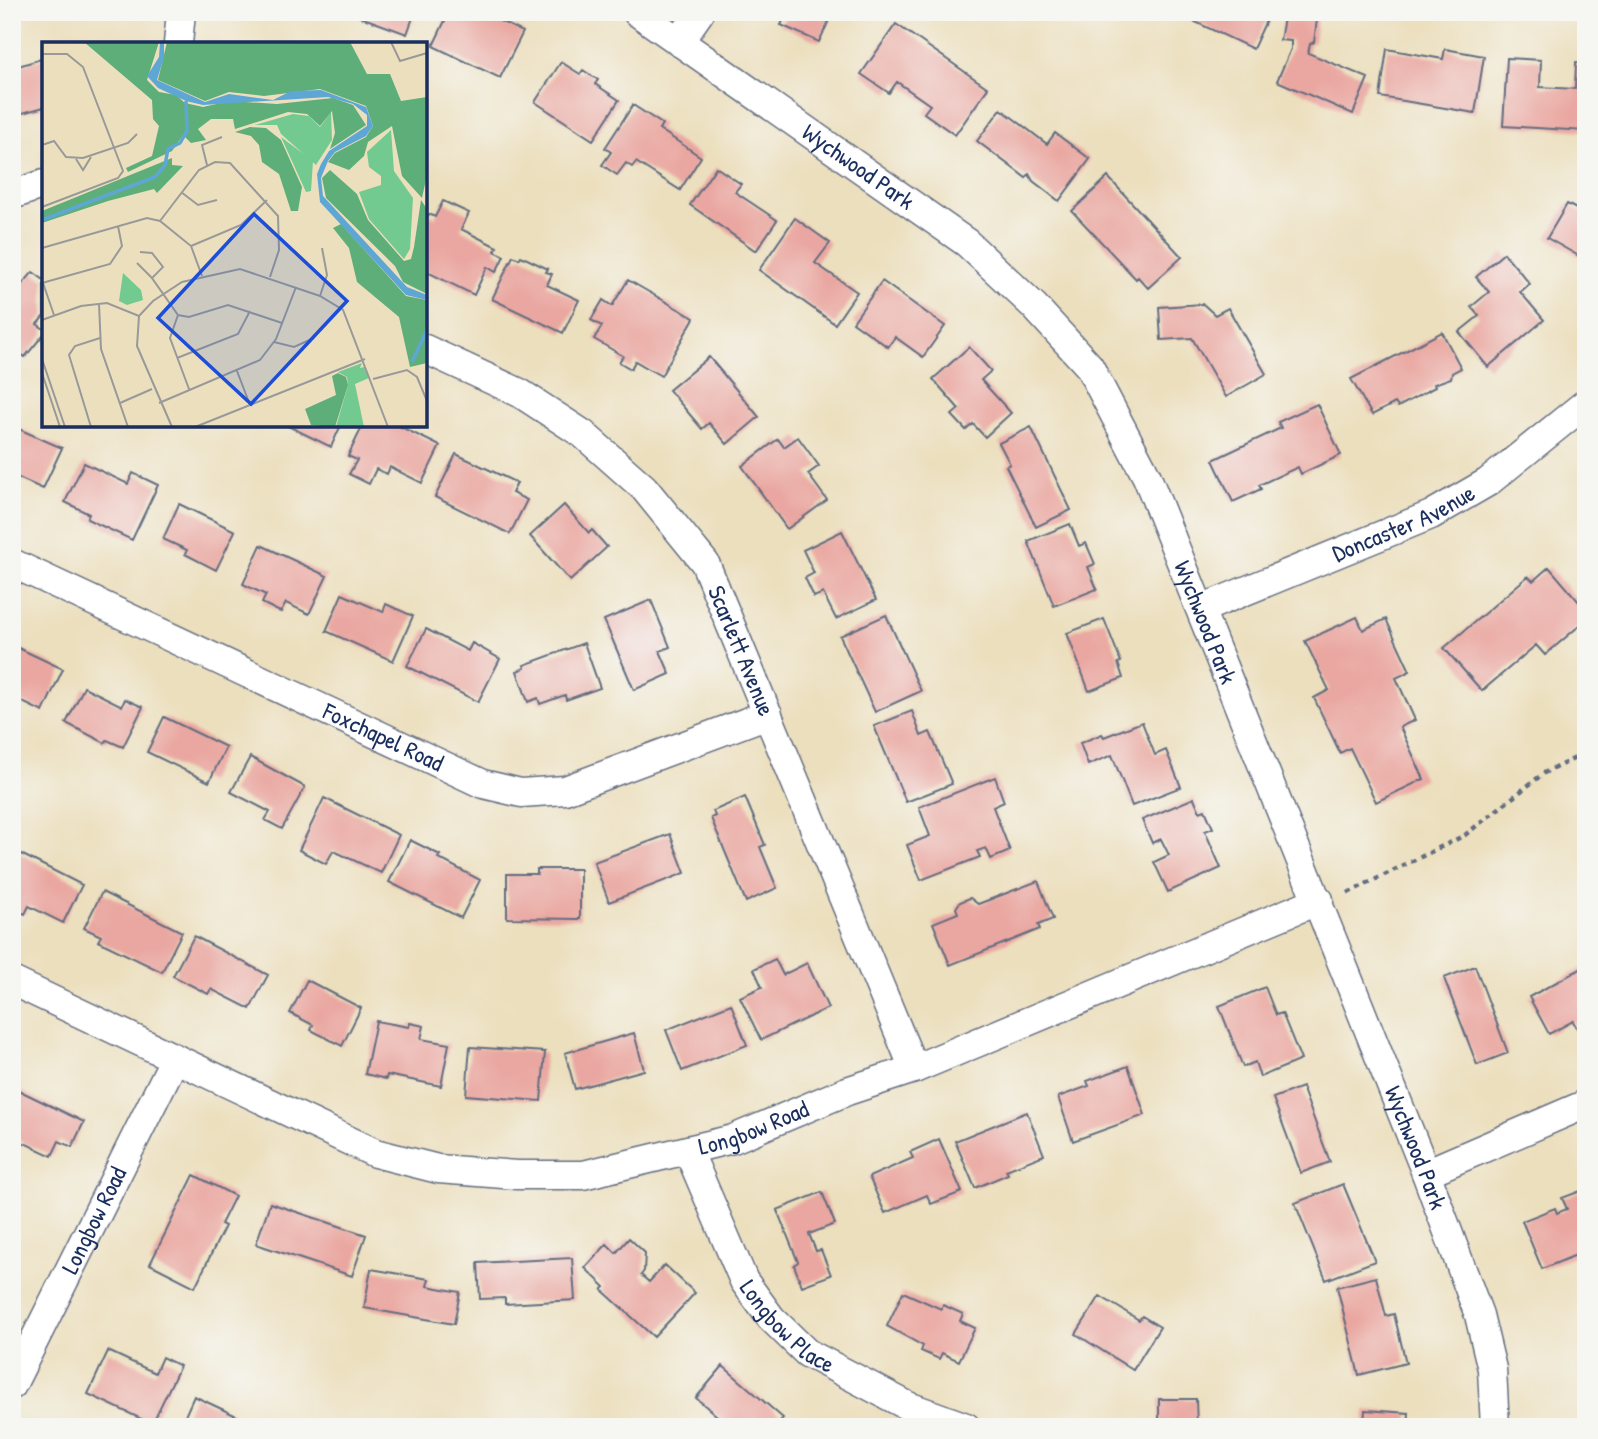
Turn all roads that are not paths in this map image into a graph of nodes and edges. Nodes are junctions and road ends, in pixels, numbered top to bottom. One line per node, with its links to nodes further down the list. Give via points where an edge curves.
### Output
1 (181, 12): 4 (street)
2 (637, 12): 5 (street, Wychwood Park)
3 (700, 12): 5 (street)
4 (177, 42)
5 (680, 42): 11 (street, Wychwood Park, via 967,243 1034,306 1089,366 1147,477)
6 (42, 185): 7 (street)
7 (12, 195)
8 (427, 350): 12 (street, Scarlett Avenue, via 520,393 583,434 644,488 705,563)
9 (1586, 404): 11 (street, Doncaster Avenue, via 1488,482 1431,515)
10 (12, 564): 12 (street, Foxchapel Road, via 484,784 521,793 565,790)
11 (1201, 609): 13 (street, Wychwood Park)
12 (768, 714): 16 (street, Scarlett Avenue)
13 (1319, 900): 16 (street, Longbow Road); 19 (street, Wychwood Park)
14 (12, 981): 15 (street, Longbow Road)
15 (175, 1058): 18 (street, Longbow Road, via 375,1153 438,1169 583,1175); 20 (street, Longbow Road)
16 (914, 1069): 18 (street, Longbow Road, via 733,1139)
17 (1586, 1104): 19 (street)
18 (688, 1150): 21 (street, Longbow Place, via 744,1281 771,1318 807,1353 908,1406)
19 (1426, 1172): 22 (street, Wychwood Park, via 1479,1315 1492,1369)
20 (12, 1384)
21 (965, 1427)
22 (1495, 1427)

